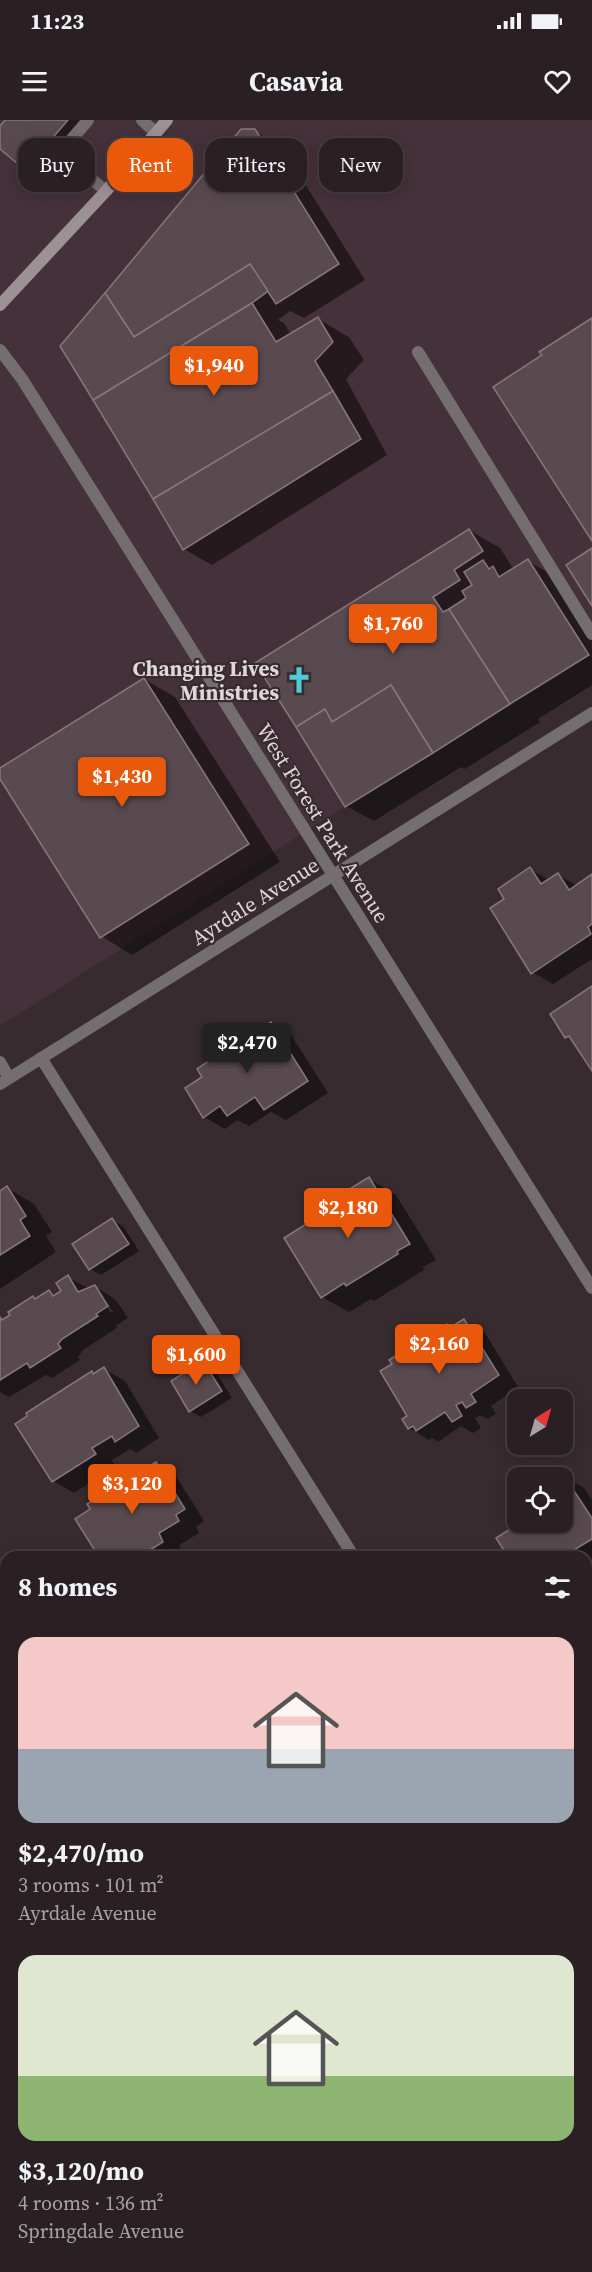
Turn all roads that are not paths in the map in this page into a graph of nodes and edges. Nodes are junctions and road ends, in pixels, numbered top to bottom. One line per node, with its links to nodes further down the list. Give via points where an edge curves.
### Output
1 (88, 120): 5 (street)
2 (142, 120): 4 (street)
3 (167, 120): 4 (main road)
4 (156, 133): 7 (main road)
5 (73, 138)
6 (95, 182): 7 (street)
7 (106, 191): 8 (main road)
8 (0, 305)
9 (0, 350): 13 (street, West Forest Park Avenue, via 22,379)
10 (418, 352): 11 (street)
11 (592, 634)
12 (592, 713): 13 (street, Ayrdale Avenue)
13 (333, 875): 14 (street, Ayrdale Avenue); 17 (street, West Forest Park Avenue)
14 (41, 1058): 16 (street, Ayrdale Avenue); 18 (street)
15 (0, 1062): 16 (street)
16 (5, 1081)
17 (592, 1288)
18 (350, 1551)

